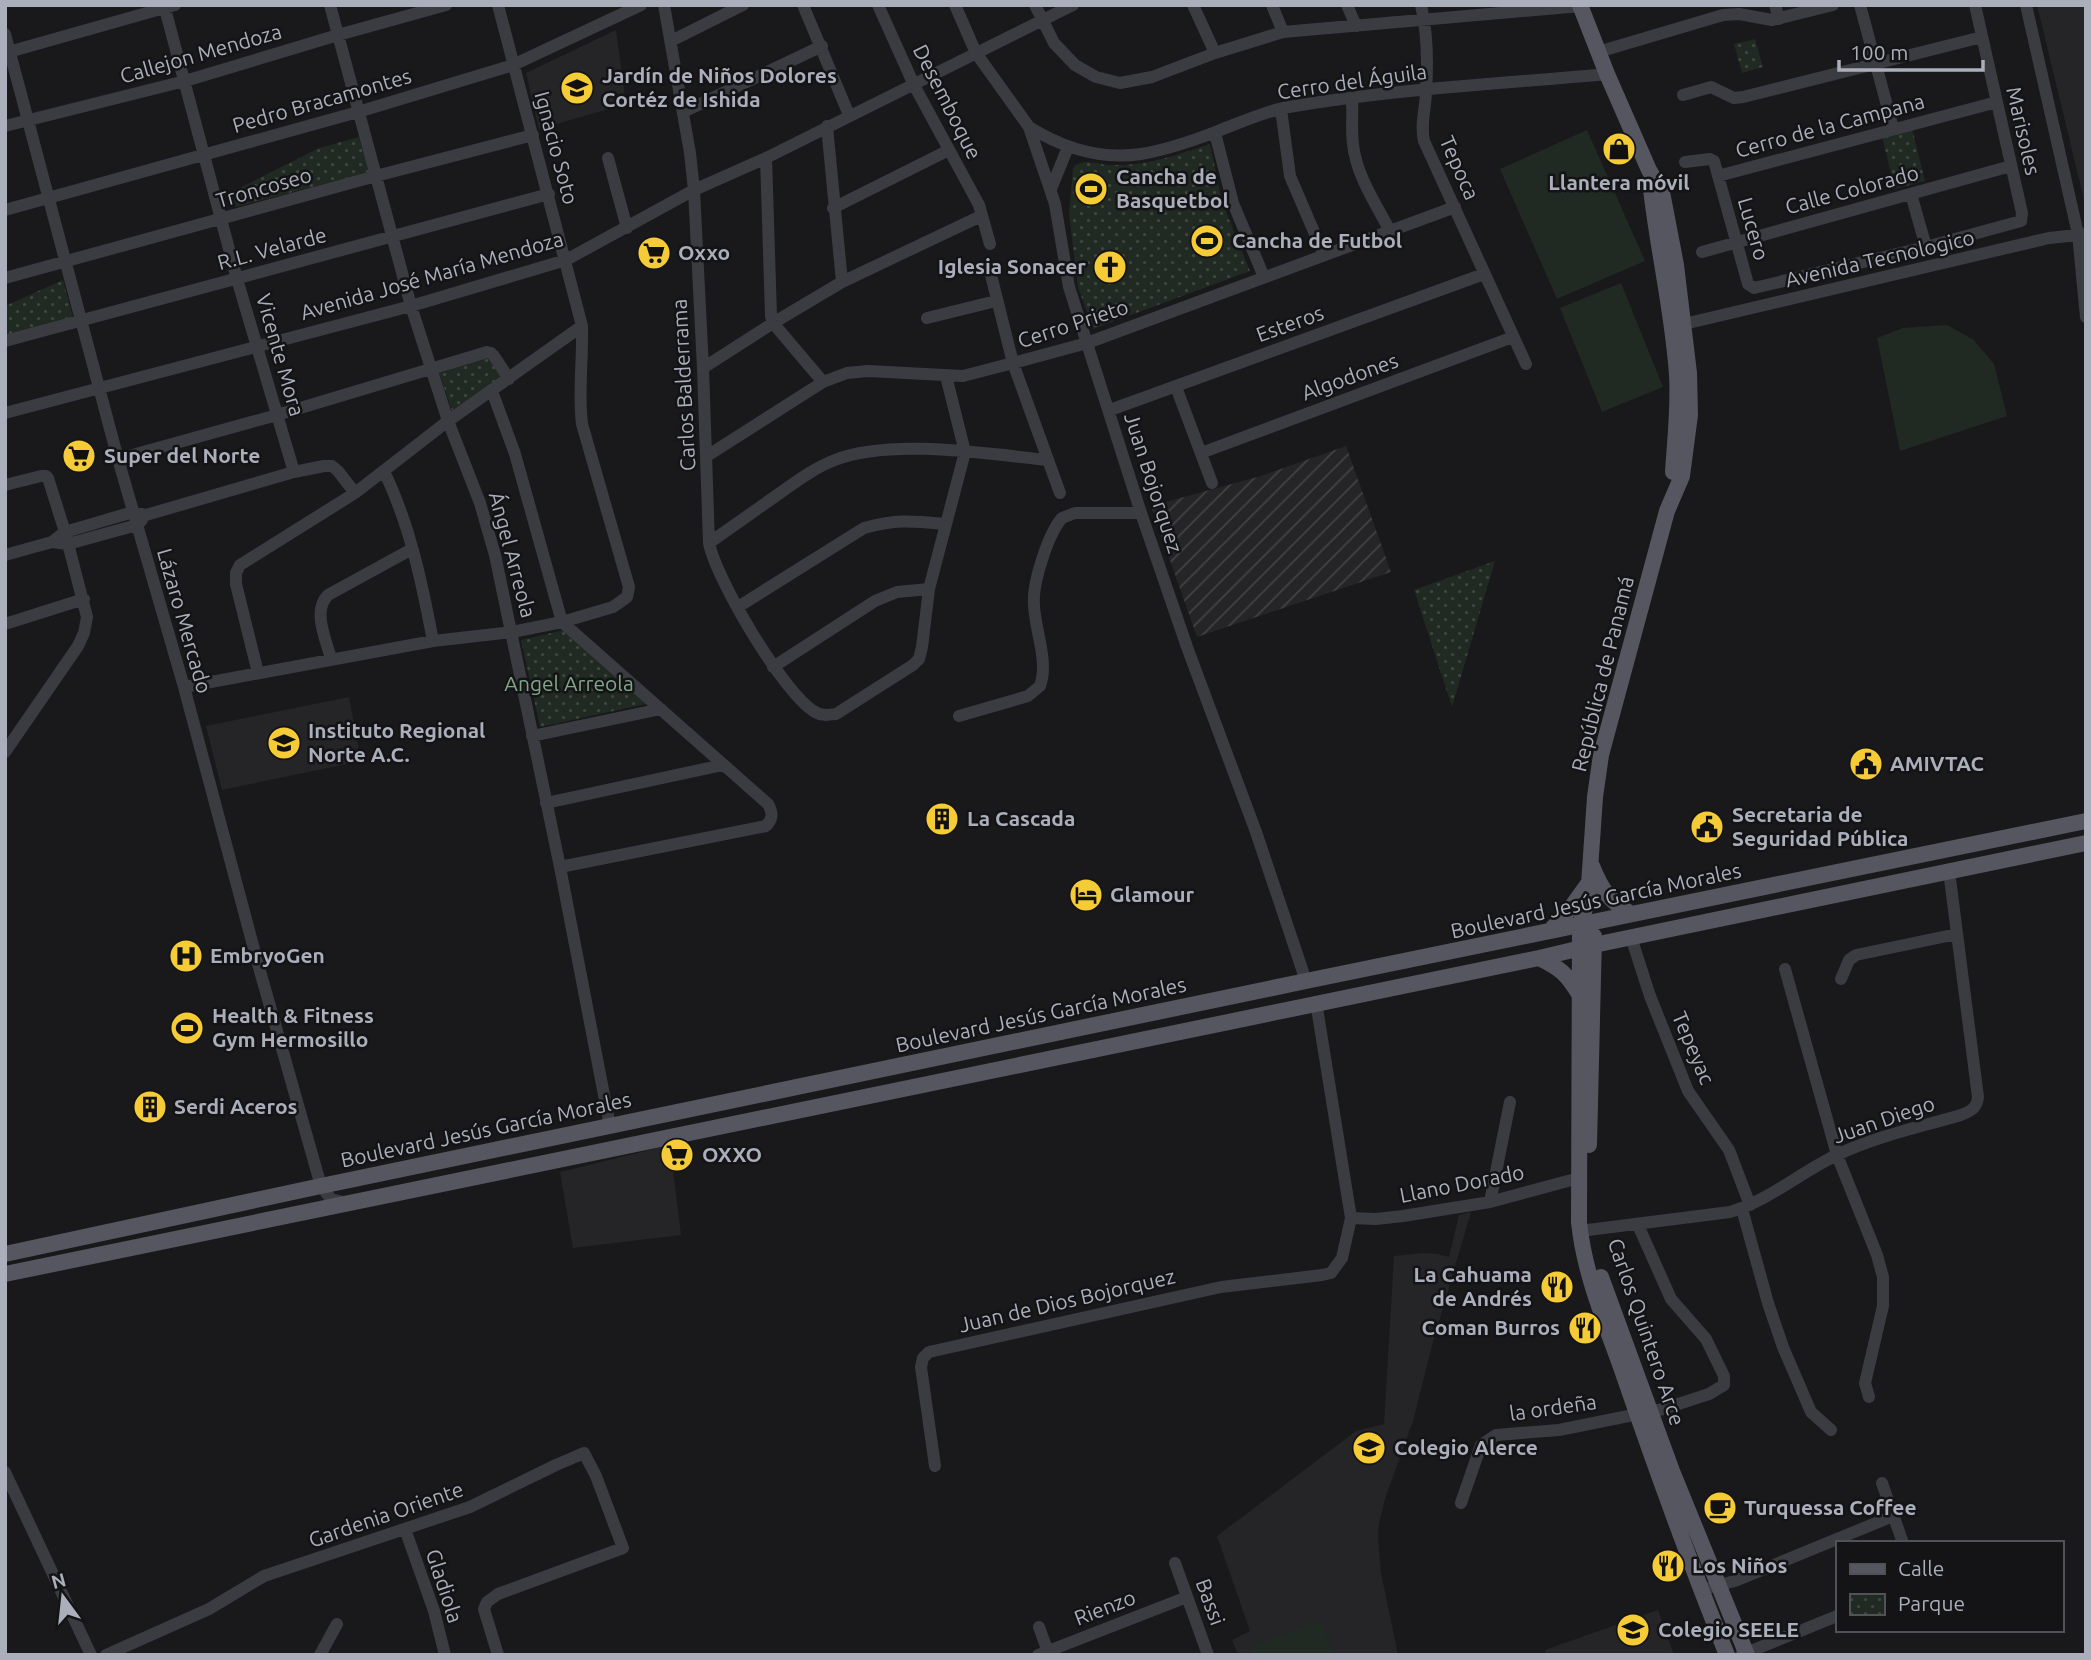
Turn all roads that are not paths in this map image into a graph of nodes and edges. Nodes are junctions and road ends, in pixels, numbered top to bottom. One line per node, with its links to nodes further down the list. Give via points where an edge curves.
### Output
1 (330, 5): 29 (street, Ángel Arreola)
2 (446, 5): 29 (street, Callejon Mendoza)
3 (498, 5): 38 (street, Ignacio Soto)
4 (641, 5): 38 (street, Pedro Bracamontes)
5 (664, 5): 31 (street, Carlos Balderrama)
6 (743, 5): 31 (street)
7 (803, 5): 32 (street)
8 (878, 5): 41 (street, Desemboque)
9 (955, 5): 35 (street, Juan Bojorquez)
10 (1035, 5): 25 (street)
11 (1073, 5): 25 (street, Avenida José María Mendoza)
12 (1193, 5): 36 (street)
13 (1272, 5): 27 (street)
14 (1347, 5): 26 (street)
15 (1421, 5): 24 (street, Tepoca)
16 (1775, 5): 23 (street)
17 (1833, 5): 23 (street)
18 (1860, 5): 37 (street)
19 (1975, 5): 30 (street, Marisoles)
20 (2026, 5): 80 (street)
21 (168, 6): 33 (street); 40 (street, Vicente Mora)
22 (1580, 6): 24 (street); 34 (main road, República de Panamá)
23 (1779, 19): 34 (street, via 1732,13)
24 (1425, 20): 26 (street); 42 (street, Tepoca)
25 (1042, 21): 35 (street, Avenida José María Mendoza); 36 (street, via 1054,43 1075,65 1120,83 1152,77)
26 (1356, 26): 27 (street)
27 (1283, 32): 36 (street)
28 (5, 34): 33 (street, Lázaro Mercado)
29 (338, 35): 40 (street, Callejon Mendoza); 48 (street, Ángel Arreola)
30 (1982, 37): 37 (street); 45 (street, Marisoles)
31 (671, 41): 47 (street, Carlos Balderrama)
32 (822, 46): 47 (street); 49 (street)
33 (8, 52): 50 (street, Lázaro Mercado)
34 (1598, 52): 39 (main road, República de Panamá)
35 (976, 53): 41 (street, Avenida José María Mendoza); 53 (street, Juan Bojorquez)
36 (1215, 53)
37 (1876, 64): 43 (street, via 1743,97 1734,98 1711,87); 54 (street)
38 (513, 65): 48 (street, Pedro Bracamontes); 56 (street, Ignacio Soto)
39 (1607, 74): 42 (street, Cerro del Águila); 64 (main road, República de Panamá)
40 (185, 81): 50 (street, Callejon Mendoza); 59 (street, Vicente Mora)
41 (914, 85): 49 (street, Avenida José María Mendoza); 58 (street, Desemboque)
42 (1426, 90): 44 (street, Cerro del Águila); 73 (street, Tepoca, via 1423,133)
43 (1684, 95)
44 (1352, 99): 46 (street, Cerro del Águila); 79 (street, via 1355,157)
45 (1997, 102): 54 (street, Cerro de la Campana); 63 (street, Marisoles)
46 (1281, 109): 55 (street, Cerro del Águila); 86 (street, via 1290,176)
47 (682, 112): 68 (street, Carlos Balderrama)
48 (358, 113): 59 (street, Pedro Bracamontes); 65 (street, Ángel Arreola)
49 (849, 115): 52 (street, Avenida José María Mendoza)
50 (29, 120): 51 (street, Callejon Mendoza); 72 (street, Lázaro Mercado)
51 (5, 126)
52 (827, 126): 61 (street, Avenida José María Mendoza); 74 (street)
53 (1029, 128): 57 (street, Cerro del Águila); 67 (street, Juan Bojorquez)
54 (1893, 128): 66 (street, Cerro de la Campana)
55 (1215, 132): 57 (street, Cerro del Águila, via 1140,154 1088,153); 91 (street, via 1233,203)
56 (533, 135): 65 (street, Troncoseo); 70 (street, Ignacio Soto)
57 (1068, 147): 67 (street)
58 (949, 150): 74 (street); 76 (street, Desemboque)
59 (204, 155): 72 (street, Pedro Bracamontes); 77 (street, Vicente Mora)
60 (608, 158): 78 (street)
61 (766, 158): 68 (street, Avenida José María Mendoza); 100 (street)
62 (1685, 162): 66 (street, Cerro de la Campana, via 1712,159)
63 (2011, 166): 71 (street, Calle Colorado); 84 (street, Marisoles, via 2022,219)
64 (1649, 170): 69 (main road, República de Panamá); 101 (main road, República de Panamá, via 1661,192)
65 (376, 176): 77 (street, Troncoseo); 81 (street, Ángel Arreola)
66 (1718, 176): 82 (street, Lucero)
67 (1051, 189): 105 (street, Juan Bojorquez, via 1065,267)
68 (694, 190): 78 (street, Avenida José María Mendoza); 110 (street, Carlos Balderrama)
69 (1651, 192): 101 (main road, via 1662,216 1677,317); 121 (main road, República de Panamá, via 1677,375)
70 (549, 194): 81 (street, R.L. Velarde); 87 (street, Ignacio Soto)
71 (1911, 194): 82 (street, Calle Colorado); 84 (street)
72 (50, 198): 75 (street, Pedro Bracamontes); 88 (street, Lázaro Mercado)
73 (1455, 207): 79 (street, Cerro Prieto); 90 (street, Tepoca)
74 (833, 208): 94 (street)
75 (5, 210)
76 (981, 216): 83 (street, Desemboque); 94 (street)
77 (221, 220): 88 (street, Troncoseo); 93 (street, Vicente Mora)
78 (627, 228): 87 (street, Avenida José María Mendoza)
79 (1390, 232): 86 (street, Cerro Prieto)
80 (2082, 234): 97 (street); 101 (street, Avenida Tecnologico)
81 (392, 237): 93 (street, R.L. Velarde); 96 (street, Ángel Arreola)
82 (1736, 242): 84 (street, Lucero, via 1748,284 1754,288); 85 (street, Calle Colorado)
83 (990, 244)
84 (1926, 247)
85 (1702, 252)
86 (1324, 255): 91 (street, Cerro Prieto)
87 (566, 260): 96 (street, Avenida José María Mendoza); 102 (street, Ignacio Soto)
88 (65, 261): 92 (street, Troncoseo); 99 (street, Lázaro Mercado)
89 (990, 271): 95 (street)
90 (1483, 274): 103 (street, Tepoca); 114 (street, Esteros)
91 (1264, 277): 105 (street, Cerro Prieto)
92 (5, 278)
93 (237, 279): 99 (street, R.L. Velarde); 106 (street, Vicente Mora)
94 (842, 282): 100 (street)
95 (996, 301): 98 (street); 107 (street)
96 (411, 306): 106 (street, Avenida José María Mendoza); 109 (street, Ángel Arreola)
97 (2086, 317)
98 (927, 318)
99 (82, 320): 104 (street, R.L. Velarde); 115 (street, Lázaro Mercado)
100 (773, 323): 110 (street); 113 (street)
101 (1684, 324): 121 (main road, via 1678,332 1683,407); 133 (main road, República de Panamá, via 1689,433 1682,476)
102 (582, 326): 112 (street); 144 (street, Ignacio Soto, via 582,424 629,587 627,597 613,607)
103 (1513, 337): 108 (street, Tepoca); 123 (street, Algodones)
104 (5, 341)
105 (1087, 343): 107 (street, Cerro Prieto); 117 (street, Juan Bojorquez)
106 (257, 347): 115 (street, Avenida José María Mendoza); 119 (street, Vicente Mora)
107 (1013, 363): 111 (street, Cerro Prieto); 126 (street)
108 (1526, 364)
109 (431, 368): 112 (street, via 487,352); 119 (street); 120 (street, Ángel Arreola)
110 (703, 368): 124 (street, Carlos Balderrama)
111 (946, 376): 113 (street, Cerro Prieto, via 868,371); 122 (street)
112 (509, 379): 116 (street)
113 (823, 382): 124 (street, Cerro Prieto)
114 (1176, 387): 117 (street, Esteros); 123 (street)
115 (100, 388): 118 (street, Avenida José María Mendoza); 125 (street, Lázaro Mercado)
116 (492, 391): 120 (street); 144 (street, via 515,454)
117 (1110, 410): 134 (street, Juan Bojorquez)
118 (5, 413)
119 (277, 415): 125 (street); 128 (street, Vicente Mora)
120 (448, 421): 127 (street); 146 (street, Ángel Arreola, via 480,503)
121 (1675, 446): 133 (main road, República de Panamá)
122 (965, 452): 126 (street); 136 (street); 138 (street, via 892,449 836,459 811,471)
123 (1200, 453): 129 (street)
124 (707, 456): 138 (street, Carlos Balderrama)
125 (118, 458): 135 (street, Lázaro Mercado)
126 (1048, 460): 131 (street)
127 (384, 471): 132 (street); 139 (street)
128 (295, 472): 132 (street, via 332,466); 135 (street)
129 (1212, 483)
130 (5, 485): 137 (street, via 46,476)
131 (1060, 493)
132 (355, 494): 150 (street, via 240,565 236,584)
133 (1670, 503): 160 (main road, República de Panamá, via 1601,755)
134 (1141, 513): 153 (street, via 1075,513 1062,518 1044,556 1034,594 1043,670 1040,686 1028,696); 173 (street, Juan Bojorquez)
135 (139, 517): 137 (street); 151 (street, Lázaro Mercado)
136 (945, 524): 141 (street); 143 (street, via 887,522 864,528)
137 (66, 538): 140 (street); 142 (street)
138 (709, 543): 143 (street, Carlos Balderrama)
139 (412, 549): 147 (street); 148 (street, via 321,601 319,610)
140 (5, 555)
141 (929, 589): 149 (street, via 897,592 875,601); 149 (street, Carlos Balderrama, via 919,659 836,714 823,715 811,709)
142 (84, 599): 145 (street); 155 (street, via 85,633)
143 (738, 607): 149 (street, Carlos Balderrama)
144 (562, 622): 146 (street); 152 (street)
145 (6, 625)
146 (512, 632): 147 (street); 154 (street, Ángel Arreola)
147 (433, 641): 148 (street)
148 (331, 659): 150 (street)
149 (773, 667)
150 (258, 673): 151 (street)
151 (184, 687): 183 (street, Lázaro Mercado)
152 (661, 709): 154 (street); 156 (street)
153 (959, 716)
154 (532, 736): 157 (street, Ángel Arreola)
155 (5, 752)
156 (723, 765): 157 (street); 161 (street, via 768,804 772,816 766,826)
157 (547, 803): 161 (street, Ángel Arreola)
158 (2086, 821): 164 (main road, Boulevard Jesús García Morales)
159 (2086, 843): 162 (main road, Boulevard Jesús García Morales)
160 (1591, 863): 163 (main road, República de Panamá); 164 (main road, via 1603,890)
161 (560, 867): 179 (street, Ángel Arreola)
162 (1949, 872): 167 (street, Juan Diego); 168 (main road, Boulevard Jesús García Morales)
163 (1589, 882): 165 (main road, República de Panamá); 166 (main road)
164 (1631, 914): 165 (main road, Boulevard Jesús García Morales)
165 (1587, 923): 166 (main road, Boulevard Jesús García Morales); 169 (main road, Carlos Quintero Arce)
166 (1550, 931): 173 (main road, Boulevard Jesús García Morales)
167 (1957, 934): 172 (street, via 1856,955); 181 (street, Juan Diego, via 1976,1106 1968,1113)
168 (1631, 937): 169 (main road, Boulevard Jesús García Morales); 186 (street, Tepeyac, via 1688,1091 1730,1150)
169 (1587, 946): 170 (main road, Boulevard Jesús García Morales); 174 (main road, Carlos Quintero Arce); 176 (main road, Carlos Quintero Arce)
170 (1539, 958): 174 (main road, via 1569,977); 175 (main road, Boulevard Jesús García Morales)
171 (1785, 969): 181 (street)
172 (1841, 979)
173 (1306, 981): 178 (main road, Boulevard Jesús García Morales)
174 (1579, 994): 176 (main road, Carlos Quintero Arce)
175 (1316, 1002): 180 (main road, Boulevard Jesús García Morales); 187 (street)
176 (1585, 1077): 182 (main road, Carlos Quintero Arce); 189 (main road, Carlos Quintero Arce)
177 (1510, 1102): 184 (street)
178 (687, 1110): 179 (main road, Boulevard Jesús García Morales); 180 (main road)
179 (610, 1126): 183 (main road, Boulevard Jesús García Morales)
180 (691, 1133): 185 (main road, Boulevard Jesús García Morales)
181 (1837, 1155): 186 (street, Juan Diego); 192 (street, via 1883,1277 1883,1306 1864,1383)
182 (1579, 1178): 184 (street, Llano Dorado); 189 (main road, Carlos Quintero Arce)
183 (321, 1186): 185 (street, via 331,1199); 190 (main road, Boulevard Jesús García Morales)
184 (1490, 1202): 187 (street, Llano Dorado, via 1376,1219)
185 (347, 1203): 191 (main road, Boulevard Jesús García Morales)
186 (1746, 1207): 188 (street, Juan Diego, via 1720,1215); 194 (street, Tepeyac, via 1783,1347 1811,1412)
187 (1351, 1217): 195 (street, Juan de Dios Bojorquez, via 1342,1258 1331,1273 1221,1287 929,1352 921,1367)
188 (1638, 1225): 189 (street, Juan Diego); 193 (street, via 1671,1299 1706,1339 1725,1381 1709,1394)
189 (1585, 1231): 193 (main road, Carlos Quintero Arce)
190 (5, 1254)
191 (5, 1274)
192 (1869, 1396)
193 (1644, 1413): 198 (street, la ordeña, via 1489,1438 1481,1445); 203 (main road, Carlos Quintero Arce); 204 (main road, Carlos Quintero Arce)
194 (1831, 1430)
195 (935, 1466)
196 (5, 1472): 211 (street)
197 (1882, 1482): 199 (street)
198 (1461, 1503)
199 (1893, 1516): 201 (street); 203 (street)
200 (405, 1529): 212 (street, Gardenia Oriente, via 264,1576 209,1609); 214 (street, Gladiola); 215 (street, Gardenia Oriente, via 480,1503 584,1453 623,1548 498,1594 488,1602 486,1621)
201 (1902, 1541)
202 (1175, 1563): 205 (street, Bassi)
203 (1719, 1586): 204 (street); 209 (main road, Carlos Quintero Arce)
204 (1700, 1589): 217 (main road, Carlos Quintero Arce)
205 (1187, 1597): 210 (street, Rienzo); 216 (street, Bassi)
206 (1836, 1616): 209 (street)
207 (337, 1624): 213 (street)
208 (1039, 1627): 210 (street)
209 (1749, 1652)
210 (1044, 1654)
211 (91, 1655)
212 (106, 1655)
213 (320, 1655)
214 (445, 1655)
215 (498, 1655)
216 (1208, 1655)
217 (1727, 1655)

